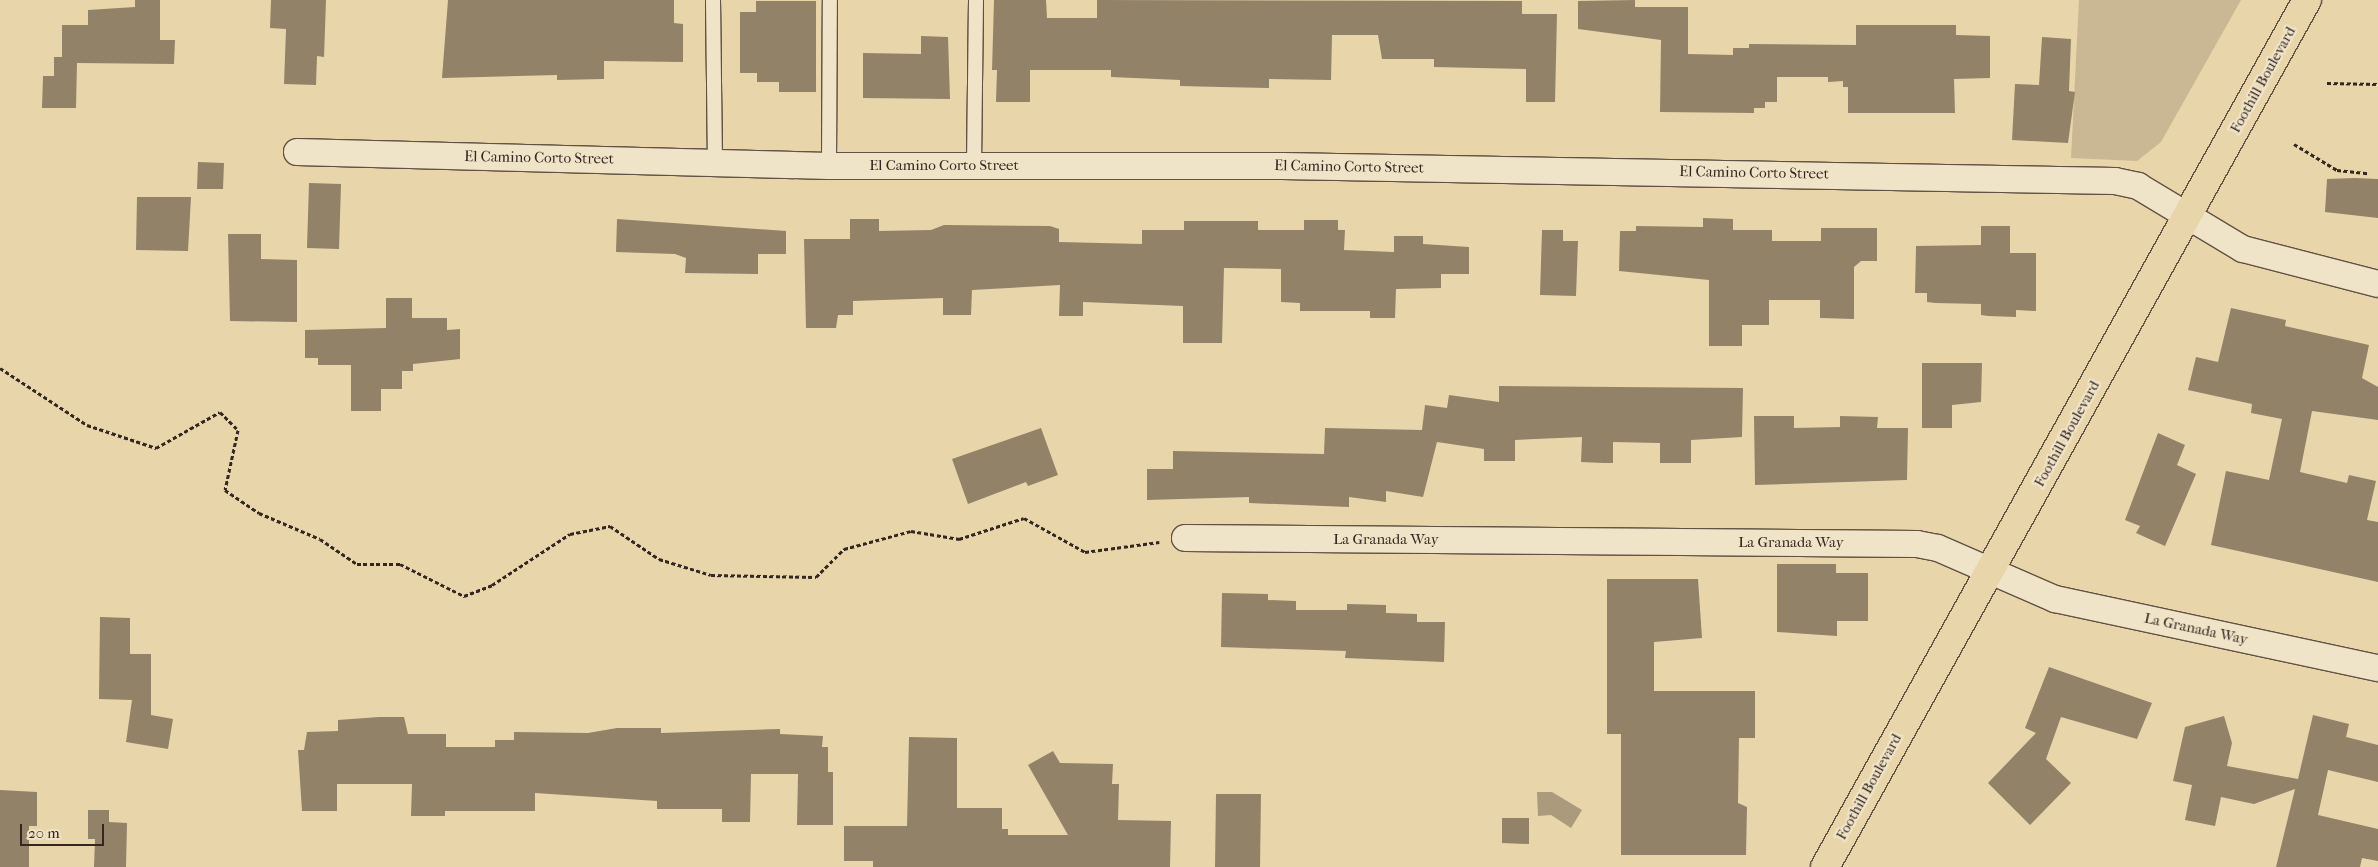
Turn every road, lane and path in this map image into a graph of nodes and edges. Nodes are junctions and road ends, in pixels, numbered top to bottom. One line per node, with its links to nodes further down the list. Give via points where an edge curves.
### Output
1 (713, 0): 9 (lane)
2 (830, 0): 11 (lane)
3 (976, 0): 10 (lane)
4 (2306, 0): 13 (main road, Foothill Boulevard)
5 (2327, 83): 6 (path)
6 (2378, 84)
7 (2294, 144): 12 (path, via 2337,170)
8 (297, 152): 9 (street, El Camino Corto Street)
9 (715, 163): 11 (street, El Camino Corto Street)
10 (974, 165): 11 (street, El Camino Corto Street); 13 (street, El Camino Corto Street, via 2115,180 2138,186)
11 (829, 166)
12 (2368, 173)
13 (2187, 217): 14 (street, El Camino Corto Street, via 2272,259); 17 (main road, Foothill Boulevard)
14 (2378, 284)
15 (0, 368): 16 (path, via 87,425 156,448 220,412 238,430 226,490 259,513 320,538 357,564 400,564 464,596 492,585 570,534 610,526 659,559 711,575 816,577 844,549 911,531 959,538 1024,518 1085,552)
16 (1185, 538): 17 (street, La Granada Way, via 1917,544 1938,548)
17 (1989, 573): 18 (street, La Granada Way, via 2055,599); 19 (main road, Foothill Boulevard)
18 (2378, 668)
19 (1825, 867)

